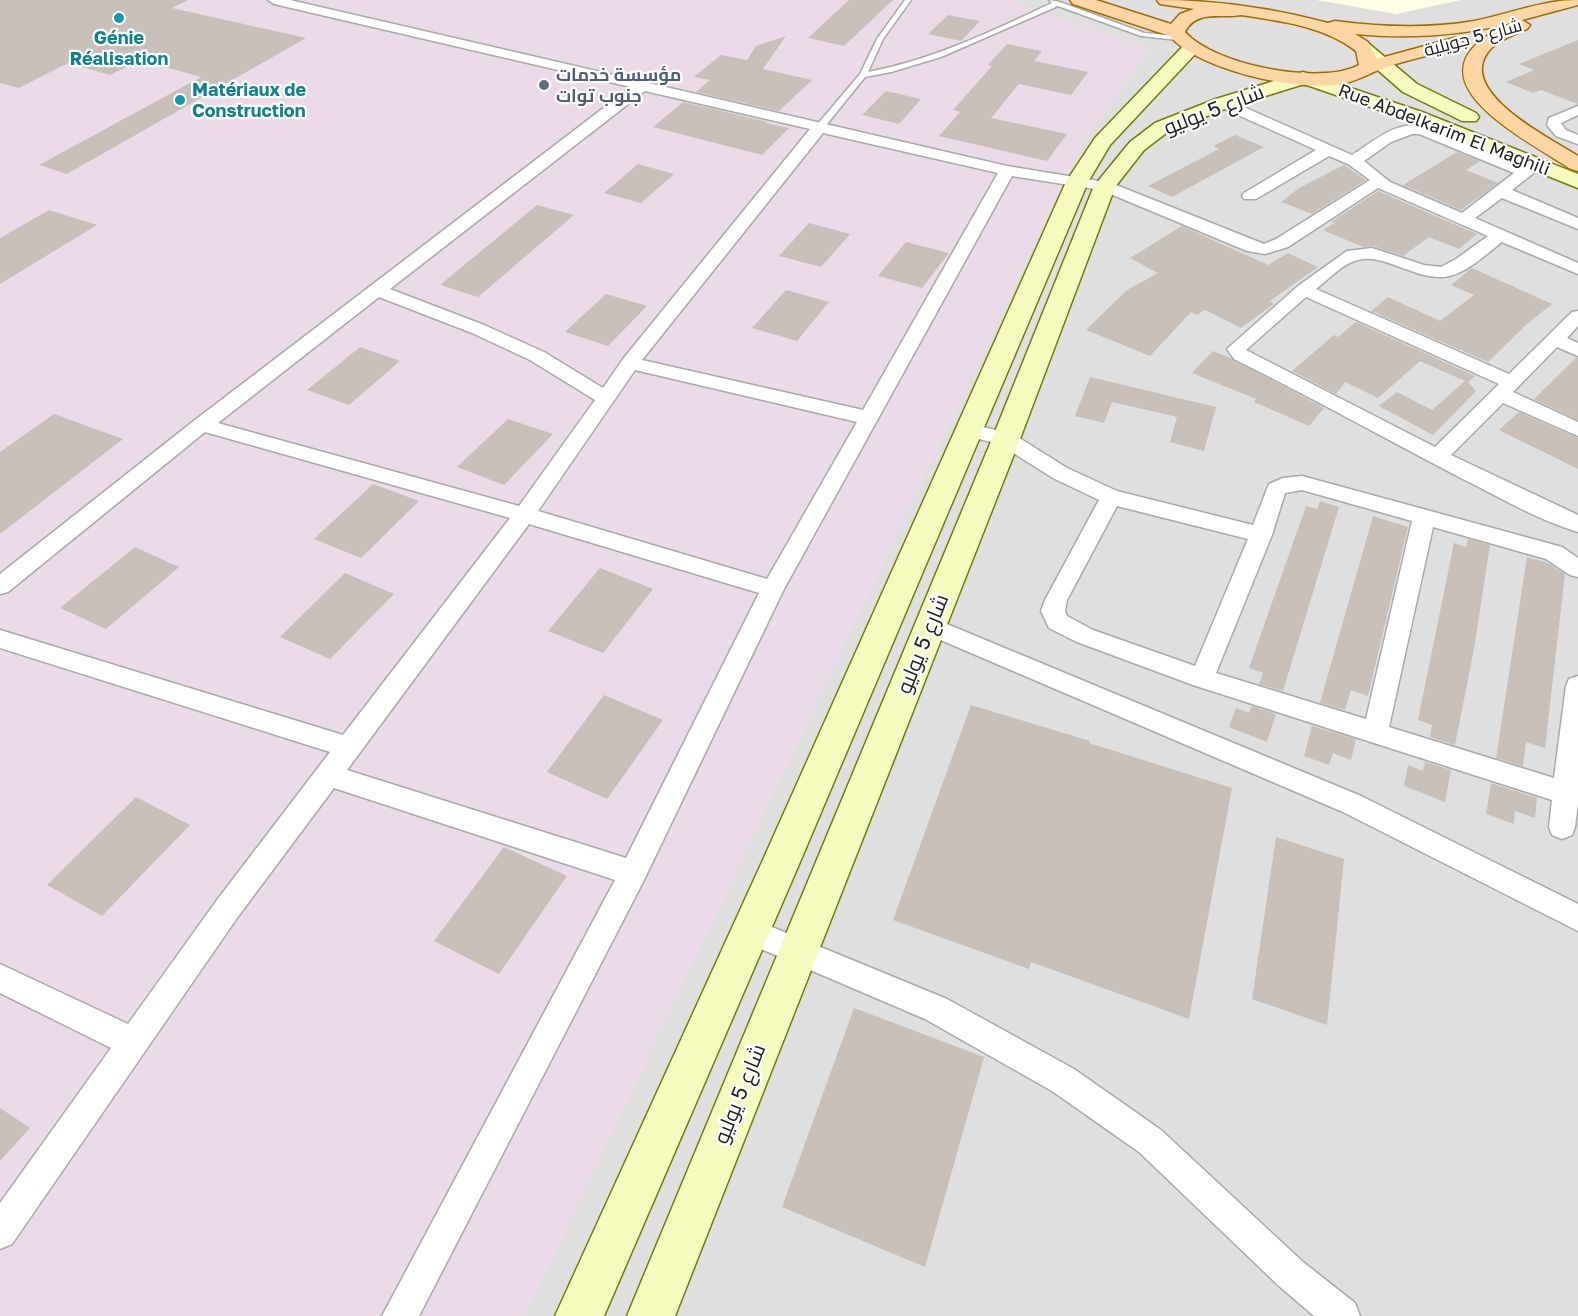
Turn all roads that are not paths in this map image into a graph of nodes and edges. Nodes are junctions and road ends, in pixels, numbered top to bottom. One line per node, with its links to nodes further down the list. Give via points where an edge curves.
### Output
1 (274, 0): 17 (street)
2 (908, 0): 15 (lane, via 880,39)
3 (1047, 0): 7 (lane)
4 (1080, 0): 13 (main road, شارع 5 جويلية)
5 (1166, 0): 8 (main road)
6 (1576, 0): 11 (main road, شارع 5 جويلية, via 1429,31 1371,31)
7 (1058, 3): 13 (lane, via 1143,35); 15 (lane, via 959,49 890,71)
8 (1212, 3): 10 (main road)
9 (1578, 9): 12 (main road, شارع 5 جويلية)
10 (1237, 11): 11 (main road); 13 (main road, via 1204,11 1186,16 1178,23)
11 (1309, 23): 14 (main road, Rue Abdelkarim El Maghili, via 1345,35 1362,47)
12 (1521, 25): 14 (main road, شارع 5 جويلية); 24 (main road, via 1491,39 1478,52 1472,74 1474,84 1499,112)
13 (1182, 39): 16 (main road, شارع 5 جويلية, via 1211,58 1236,66); 29 (main road, شارع 5 يوليو, via 1102,142)
14 (1374, 65): 16 (main road, شارع 5 جويلية, via 1336,79); 24 (main road, Rue Abdelkarim El Maghili, via 1410,88)
15 (863, 75): 20 (lane)
16 (1306, 78): 18 (main road, شارع 5 يوليو); 25 (main road, Rue Abdelkarim El Maghili, via 1415,116)
17 (643, 84): 20 (street); 36 (street)
18 (1223, 104): 22 (street); 29 (main road, شارع 5 يوليو, via 1147,136)
19 (1578, 110): 21 (street, via 1554,121 1554,125 1561,133)
20 (819, 126): 26 (street); 41 (street)
21 (1578, 140)
22 (1329, 149): 23 (street); 31 (street)
23 (1353, 161): 25 (street, via 1410,128); 27 (street)
24 (1578, 165)
25 (1530, 168): 28 (main road, Rue Abdelkarim El Maghili); 30 (street)
26 (1007, 171): 29 (street); 44 (street)
27 (1378, 182): 29 (street, via 1282,243 1265,249 1238,243); 32 (street)
28 (1578, 182)
29 (1091, 184): 46 (main road, شارع 5 يوليو); 48 (main road, شارع 5 يوليو)
30 (1500, 191): 32 (street); 33 (street)
31 (1250, 196)
32 (1464, 219): 34 (street)
33 (1578, 224)
34 (1500, 235): 35 (street); 37 (street, via 1443,272 1361,253 1343,260)
35 (1578, 269)
36 (376, 290): 43 (street, via 537,356); 45 (street)
37 (1304, 291): 42 (street); 49 (street, via 1237,347 1237,352)
38 (1578, 316): 39 (street)
39 (1555, 339): 40 (street); 42 (street)
40 (1578, 350)
41 (630, 363): 43 (street); 44 (street)
42 (1505, 388): 47 (street); 49 (street)
43 (606, 398): 51 (street)
44 (869, 418): 57 (street)
45 (201, 425): 51 (street); 56 (street)
46 (970, 430): 48 (street); 69 (main road, شارع 5 يوليو)
47 (1578, 430)
48 (1006, 439): 50 (street, via 1060,473); 58 (main road, شارع 5 يوليو)
49 (1436, 458): 53 (street)
50 (1111, 497): 54 (street); 60 (street, via 1056,600 1053,611 1057,622)
51 (524, 515): 57 (street); 63 (street)
52 (1424, 517): 54 (street, via 1292,483 1276,489); 55 (street, via 1554,554); 62 (street)
53 (1578, 524)
54 (1261, 535): 60 (street)
55 (1578, 569)
56 (0, 586)
57 (773, 589): 67 (street)
58 (930, 626): 68 (street, via 1352,804); 70 (main road, شارع 5 يوليو)
59 (0, 639): 63 (street)
60 (1202, 678): 62 (street)
61 (1578, 686): 65 (street)
62 (1375, 734): 65 (street)
63 (350, 748): 64 (street)
64 (329, 775): 67 (street); 72 (street, via 227,909)
65 (1566, 793): 66 (street)
66 (1562, 827)
67 (633, 873): 74 (street)
68 (1578, 918)
69 (750, 932): 70 (street); 75 (main road, شارع 5 يوليو)
70 (798, 951): 76 (main road, شارع 5 يوليو); 77 (street, via 936,1010 1063,1080 1150,1142 1291,1274)
71 (0, 978): 72 (street)
72 (133, 1043): 73 (street)
73 (0, 1232)
74 (400, 1316)
75 (579, 1316)
76 (651, 1316)
77 (1342, 1316)

